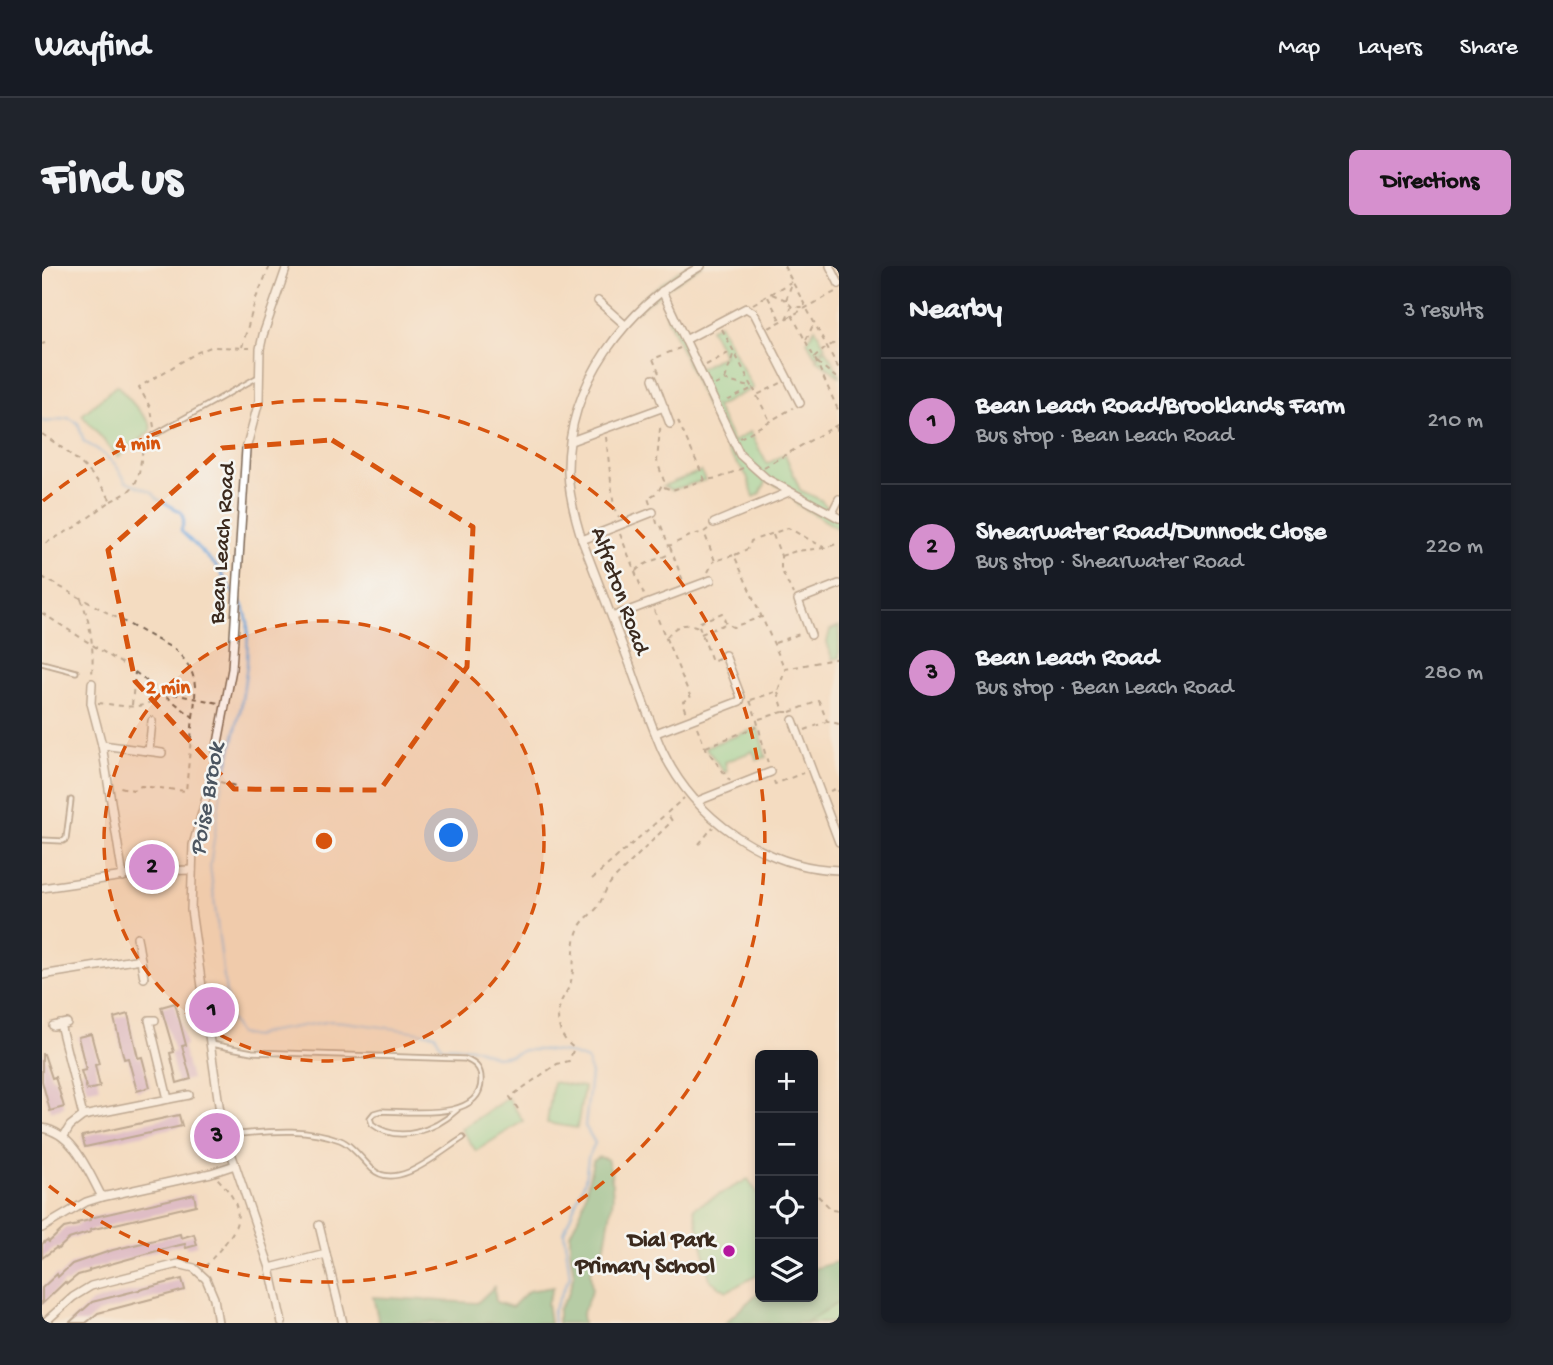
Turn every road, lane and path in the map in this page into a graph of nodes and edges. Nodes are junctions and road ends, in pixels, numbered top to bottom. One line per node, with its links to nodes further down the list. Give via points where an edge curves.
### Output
1 (270, 266): 27 (path)
2 (287, 266): 28 (street, Bean Leach Road)
3 (701, 266): 9 (street, Alfreton Road)
4 (784, 266): 6 (path)
5 (830, 266): 7 (street)
6 (792, 282): 10 (path); 12 (path); 14 (path)
7 (839, 284)
8 (839, 290): 14 (path)
9 (662, 291): 21 (street, Alfreton Road); 25 (street)
10 (769, 295): 12 (path); 15 (path); 18 (path)
11 (598, 300): 21 (street)
12 (786, 300): 13 (path)
13 (792, 307): 14 (path); 17 (path)
14 (807, 307): 16 (path); 19 (path)
15 (746, 308): 20 (street); 22 (street)
16 (792, 315): 17 (path); 24 (path)
17 (786, 318): 18 (path)
18 (781, 321): 22 (path)
19 (815, 322): 24 (path); 26 (path)
20 (719, 324): 25 (street); 29 (path)
21 (625, 325): 53 (street, Alfreton Road, via 607,346 583,392)
22 (763, 331): 35 (street)
23 (839, 341): 26 (path)
24 (805, 342): 30 (path)
25 (686, 343): 31 (street); 34 (path, via 653,359 660,376)
26 (827, 346): 30 (path); 32 (path)
27 (242, 348): 28 (path); 52 (path, via 211,347 139,387 151,409)
28 (261, 351): 33 (street, Bean Leach Road)
29 (733, 351): 31 (path); 36 (path); 38 (path)
30 (815, 360): 37 (path); 44 (path)
31 (698, 369): 39 (street)
32 (839, 369)
33 (260, 376): 52 (lane); 107 (street, Bean Leach Road, via 259,401 246,449)
34 (653, 379): 42 (street)
35 (788, 379): 40 (path); 41 (street)
36 (724, 380): 38 (path); 39 (path)
37 (839, 380)
38 (752, 388): 40 (path); 43 (path)
39 (707, 389): 43 (street)
40 (757, 395): 45 (path)
41 (800, 403): 45 (path)
42 (664, 407): 46 (street); 49 (street)
43 (716, 407): 54 (street)
44 (839, 412)
45 (770, 420): 54 (path)
46 (670, 424): 57 (path, via 680,420); 58 (path, via 660,429 657,461)
47 (839, 424): 48 (path)
48 (835, 426): 50 (path); 56 (path)
49 (605, 429): 53 (street); 65 (path)
50 (839, 434)
51 (42, 435): 61 (path, via 69,452)
52 (154, 435): 61 (path, via 142,450 136,481)
53 (571, 441): 68 (street, Alfreton Road, via 568,472)
54 (733, 442): 55 (street)
55 (750, 465): 56 (street); 57 (path)
56 (758, 472): 59 (street)
57 (705, 480): 58 (path, via 672,490)
58 (663, 486): 62 (path, via 648,498)
59 (789, 492): 63 (street); 64 (street)
60 (839, 499): 63 (street)
61 (111, 501): 70 (path)
62 (653, 512): 65 (street); 71 (path)
63 (836, 515)
64 (714, 523): 66 (path)
65 (620, 525): 68 (street); 77 (path)
66 (704, 532): 71 (path); 76 (path)
67 (773, 534): 72 (path, via 788,528); 74 (path, via 751,541 749,548); 75 (path)
68 (582, 540): 87 (street, Alfreton Road)
69 (839, 543): 72 (path)
70 (42, 545)
71 (669, 546): 73 (path)
72 (825, 548): 75 (path)
73 (671, 553): 77 (path); 81 (path)
74 (734, 555): 76 (path); 86 (path)
75 (781, 556): 83 (path, via 789,590)
76 (715, 561): 79 (path, via 708,572)
77 (635, 572): 84 (path)
78 (42, 577): 82 (path)
79 (711, 580): 81 (street)
80 (839, 584): 83 (street)
81 (686, 589): 84 (street)
82 (81, 598): 94 (path); 105 (path, via 174,649 193,673)
83 (798, 600): 90 (street)
84 (649, 603): 87 (street); 92 (path)
85 (42, 613): 94 (path)
86 (762, 616): 88 (path, via 736,626); 93 (path)
87 (612, 617): 119 (street, Alfreton Road)
88 (726, 624): 89 (path, via 722,613 698,623); 91 (path)
89 (699, 628): 91 (path); 92 (path, via 683,625)
90 (811, 633): 93 (path)
91 (701, 634): 95 (path, via 712,661)
92 (667, 637): 113 (path, via 691,698 682,702)
93 (775, 643): 98 (path)
94 (94, 647): 100 (path); 101 (path)
95 (725, 655): 113 (street, via 740,701)
96 (839, 658): 98 (path)
97 (42, 663): 99 (lane)
98 (785, 669): 103 (path)
99 (76, 672): 101 (path)
100 (135, 672): 104 (path); 108 (path)
101 (92, 673): 102 (path)
102 (92, 683): 106 (street)
103 (778, 691): 109 (path); 112 (path, via 750,701)
104 (162, 692): 105 (path); 108 (path, via 148,705); 111 (path)
105 (196, 699): 107 (path); 111 (path)
106 (91, 703): 108 (path); 121 (street)
107 (227, 704): 142 (street, Bean Leach Road)
108 (132, 706)
109 (784, 712): 110 (path); 112 (path)
110 (789, 712): 114 (path); 116 (path, via 819,701)
111 (193, 717): 127 (path, via 186,791 141,786 133,790)
112 (758, 719): 118 (path)
113 (691, 720): 119 (street); 122 (path)
114 (793, 720): 120 (street)
115 (152, 721): 123 (street)
116 (827, 721): 117 (path); 120 (path)
117 (839, 724)
118 (758, 727): 122 (path); 126 (path)
119 (656, 733): 132 (street, Alfreton Road)
120 (798, 733): 125 (street)
121 (102, 745): 123 (street); 127 (street)
122 (705, 747): 130 (path)
123 (149, 751): 124 (street)
124 (162, 753)
125 (811, 770): 126 (path, via 775,784); 138 (street)
126 (771, 772): 130 (street)
127 (109, 782): 144 (street)
128 (217, 782): 129 (path)
129 (239, 787)
130 (732, 787): 135 (street)
131 (837, 788): 133 (path)
132 (690, 793): 135 (street, Alfreton Road); 136 (path)
133 (839, 793)
134 (71, 800): 139 (lane, via 66,839)
135 (698, 802): 137 (street, Alfreton Road)
136 (667, 813): 145 (path); 156 (path, via 672,821 605,889 597,908 577,930 572,980 559,1014 563,1038 573,1048 569,1061 557,1064 510,1097)
137 (718, 821): 141 (path); 143 (street, Alfreton Road, via 777,858)
138 (837, 830): 140 (street)
139 (42, 840)
140 (839, 842)
141 (699, 845)
142 (192, 870): 144 (street); 153 (street, Bean Leach Road, via 193,937)
143 (839, 870)
144 (123, 877): 146 (street)
145 (592, 879)
146 (42, 888)
147 (137, 937): 148 (street)
148 (141, 960): 149 (street); 150 (street)
149 (42, 975)
150 (144, 978)
151 (149, 1020): 155 (street)
152 (60, 1025): 158 (street)
153 (209, 1043): 157 (lane, via 251,1052 466,1059 481,1072 481,1084 471,1101); 160 (street, Bean Leach Road)
154 (189, 1095): 155 (street)
155 (168, 1099): 158 (street)
156 (517, 1109)
157 (457, 1110): 157 (lane, via 381,1111 370,1118 379,1130 399,1135 433,1126)
158 (83, 1116): 161 (street)
159 (42, 1128): 161 (street)
160 (225, 1135): 162 (lane, via 301,1130 344,1140 377,1173 391,1177 407,1174); 163 (street, Bean Leach Road)
161 (64, 1136): 165 (street)
162 (463, 1138)
163 (235, 1165): 164 (street); 171 (street, Bean Leach Road)
164 (211, 1173): 165 (street); 172 (path, via 229,1191 239,1219 236,1230)
165 (102, 1196): 169 (street)
166 (818, 1196): 167 (path)
167 (839, 1211)
168 (319, 1226): 170 (street)
169 (42, 1228)
170 (326, 1254): 171 (street); 177 (street)
171 (270, 1268): 176 (street, Bean Leach Road)
172 (200, 1273): 174 (street, via 178,1264 99,1283 73,1297); 175 (street, via 210,1287)
173 (839, 1319): 178 (path)
174 (44, 1323)
175 (219, 1323)
176 (282, 1323)
177 (343, 1323)
178 (833, 1323)

